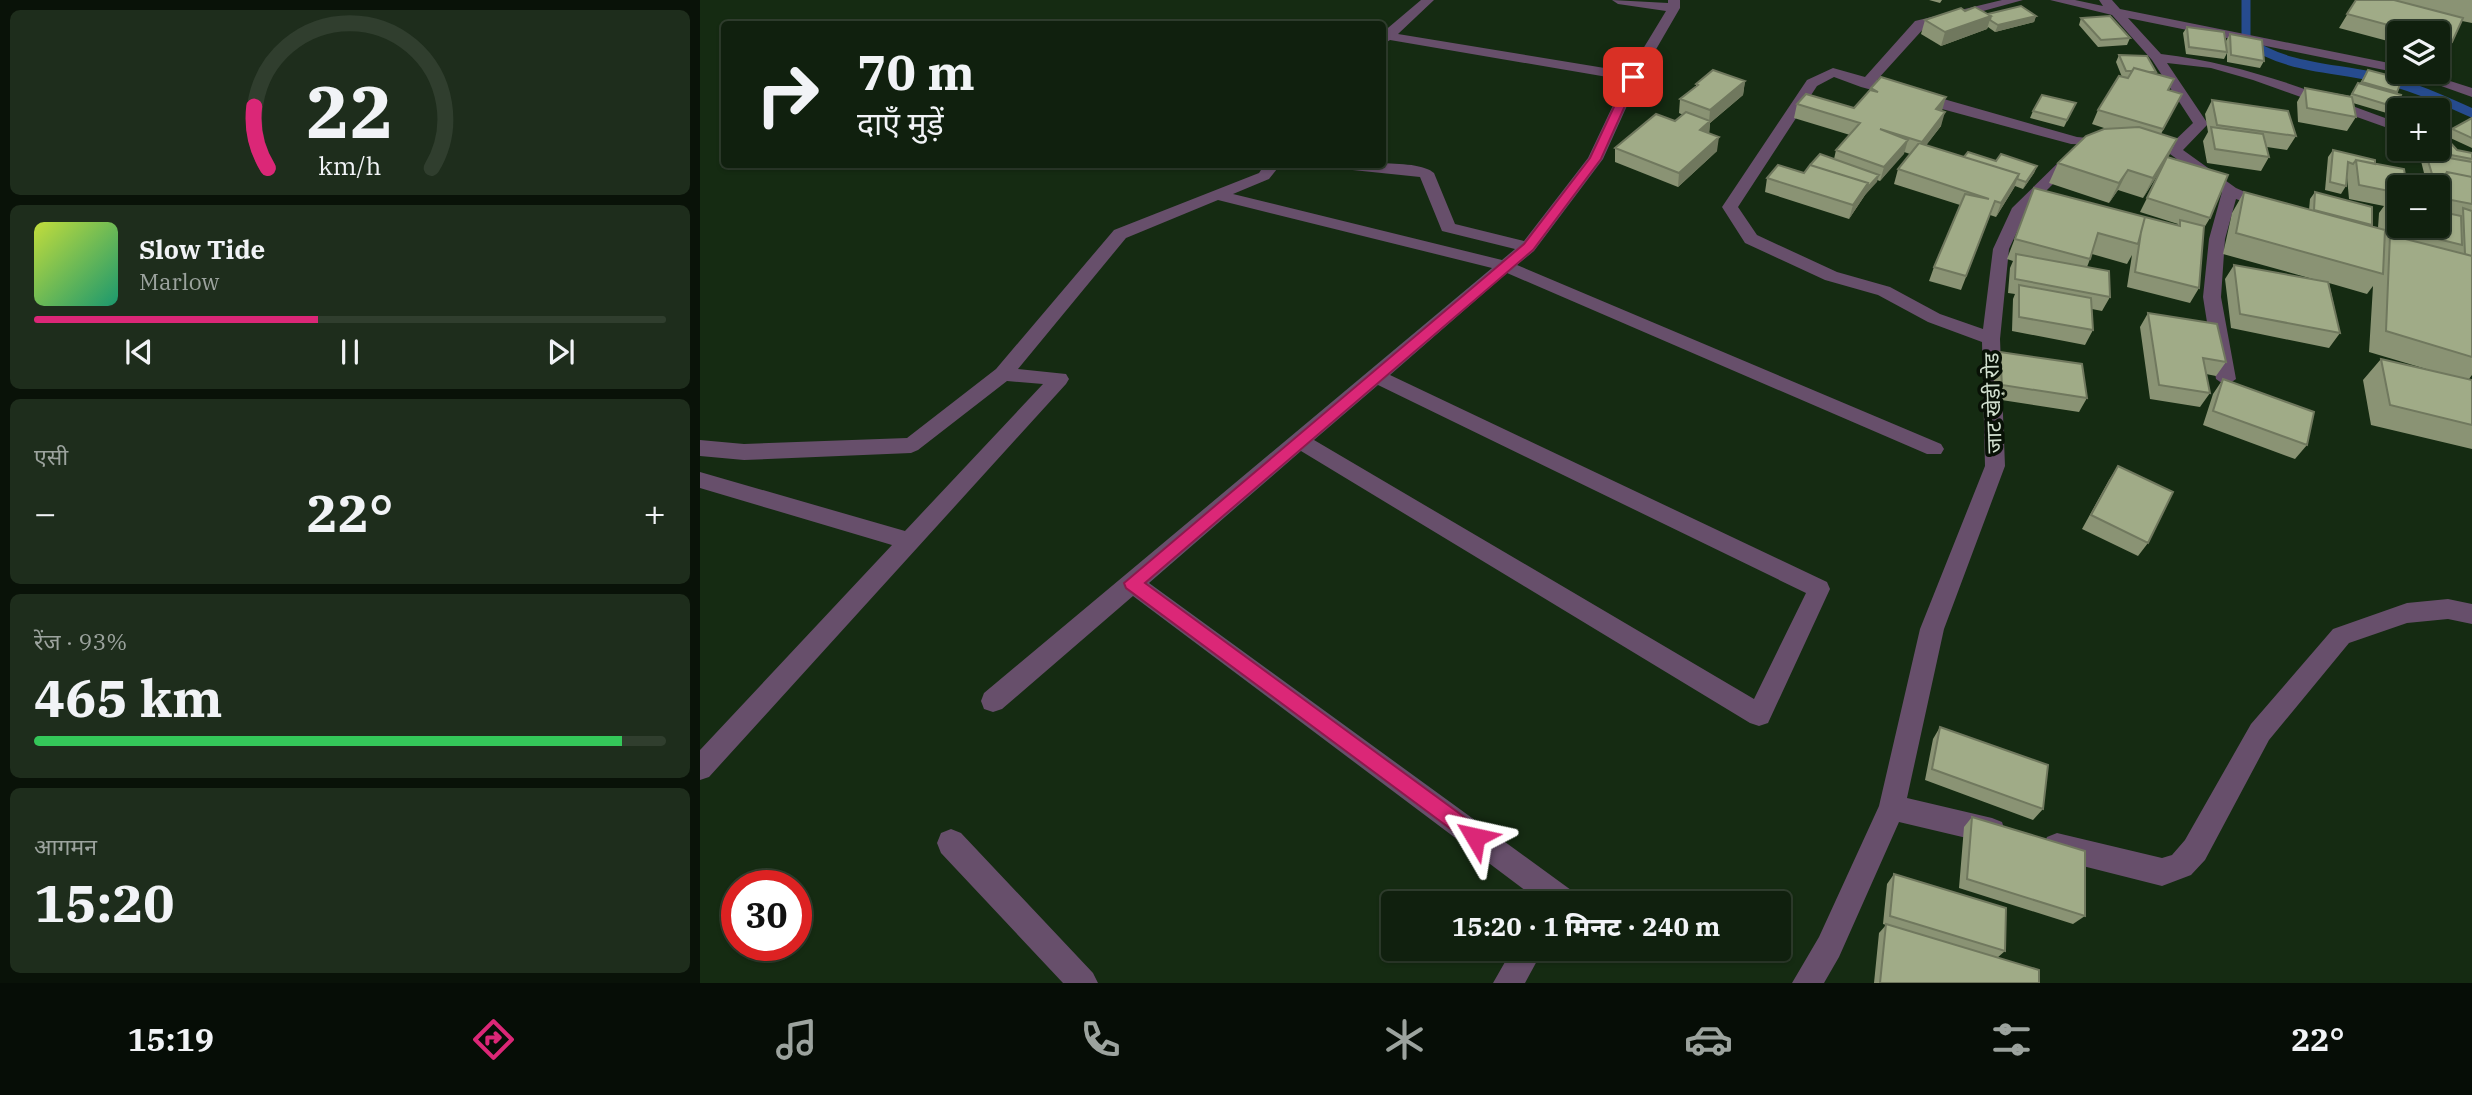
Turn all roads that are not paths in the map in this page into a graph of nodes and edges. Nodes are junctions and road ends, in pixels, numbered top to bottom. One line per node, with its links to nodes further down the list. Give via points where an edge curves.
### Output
1 (1428, 0): 7 (street)
2 (1618, 0): 5 (street)
3 (2017, 0): 12 (street, via 1920,24)
4 (2056, 0): 6 (street)
5 (1674, 4): 11 (street)
6 (2109, 5): 9 (street); 10 (street)
7 (1386, 37)
8 (1386, 38): 11 (street)
9 (2157, 58): 15 (street, via 2212,64 2258,77); 17 (street, via 2201,124)
10 (2387, 66)
11 (1633, 77): 23 (street, via 1595,159)
12 (1866, 83): 16 (street, via 2076,141); 25 (street, via 1833,72 1812,83 1730,207 1751,239 1831,276 1884,291 1934,317)
13 (2445, 84): 14 (street)
14 (2472, 93)
15 (2387, 124)
16 (2095, 142): 17 (street); 25 (street, जाट खेड़ी रोड, via 2067,160 2020,208 2001,249)
17 (2174, 150): 20 (street)
18 (1271, 168): 21 (street, via 1264,176)
19 (1380, 168): 23 (street, via 1426,173 1448,227)
20 (2230, 191): 22 (street); 28 (street, via 2217,239 2212,297)
21 (1217, 195): 24 (street); 26 (street, via 1120,234)
22 (2280, 210)
23 (1528, 247): 24 (street)
24 (1506, 267): 27 (street); 31 (street)
25 (1991, 338): 38 (street, जाट खेड़ी रोड, via 1995,466 1932,629)
26 (1003, 374): 30 (street, via 911,445 744,452); 33 (street, via 1059,379)
27 (1376, 376): 29 (street); 29 (street, via 1819,589 1759,715)
28 (2226, 379)
29 (1300, 441): 34 (street)
30 (700, 448)
31 (1934, 449)
32 (700, 480): 33 (street)
33 (910, 541): 37 (street)
34 (1132, 583): 36 (street); 40 (street)
35 (2472, 614): 38 (street, via 2448,609 2407,613 2341,636 2260,732 2195,850 2181,866 2162,872)
36 (993, 701)
37 (701, 765)
38 (1892, 807): 44 (street, जाट खेड़ी रोड, via 1829,947)
39 (951, 843): 42 (street)
40 (1549, 891)
41 (1522, 961): 43 (street)
42 (1083, 983)
43 (1508, 983)
44 (1807, 983)

